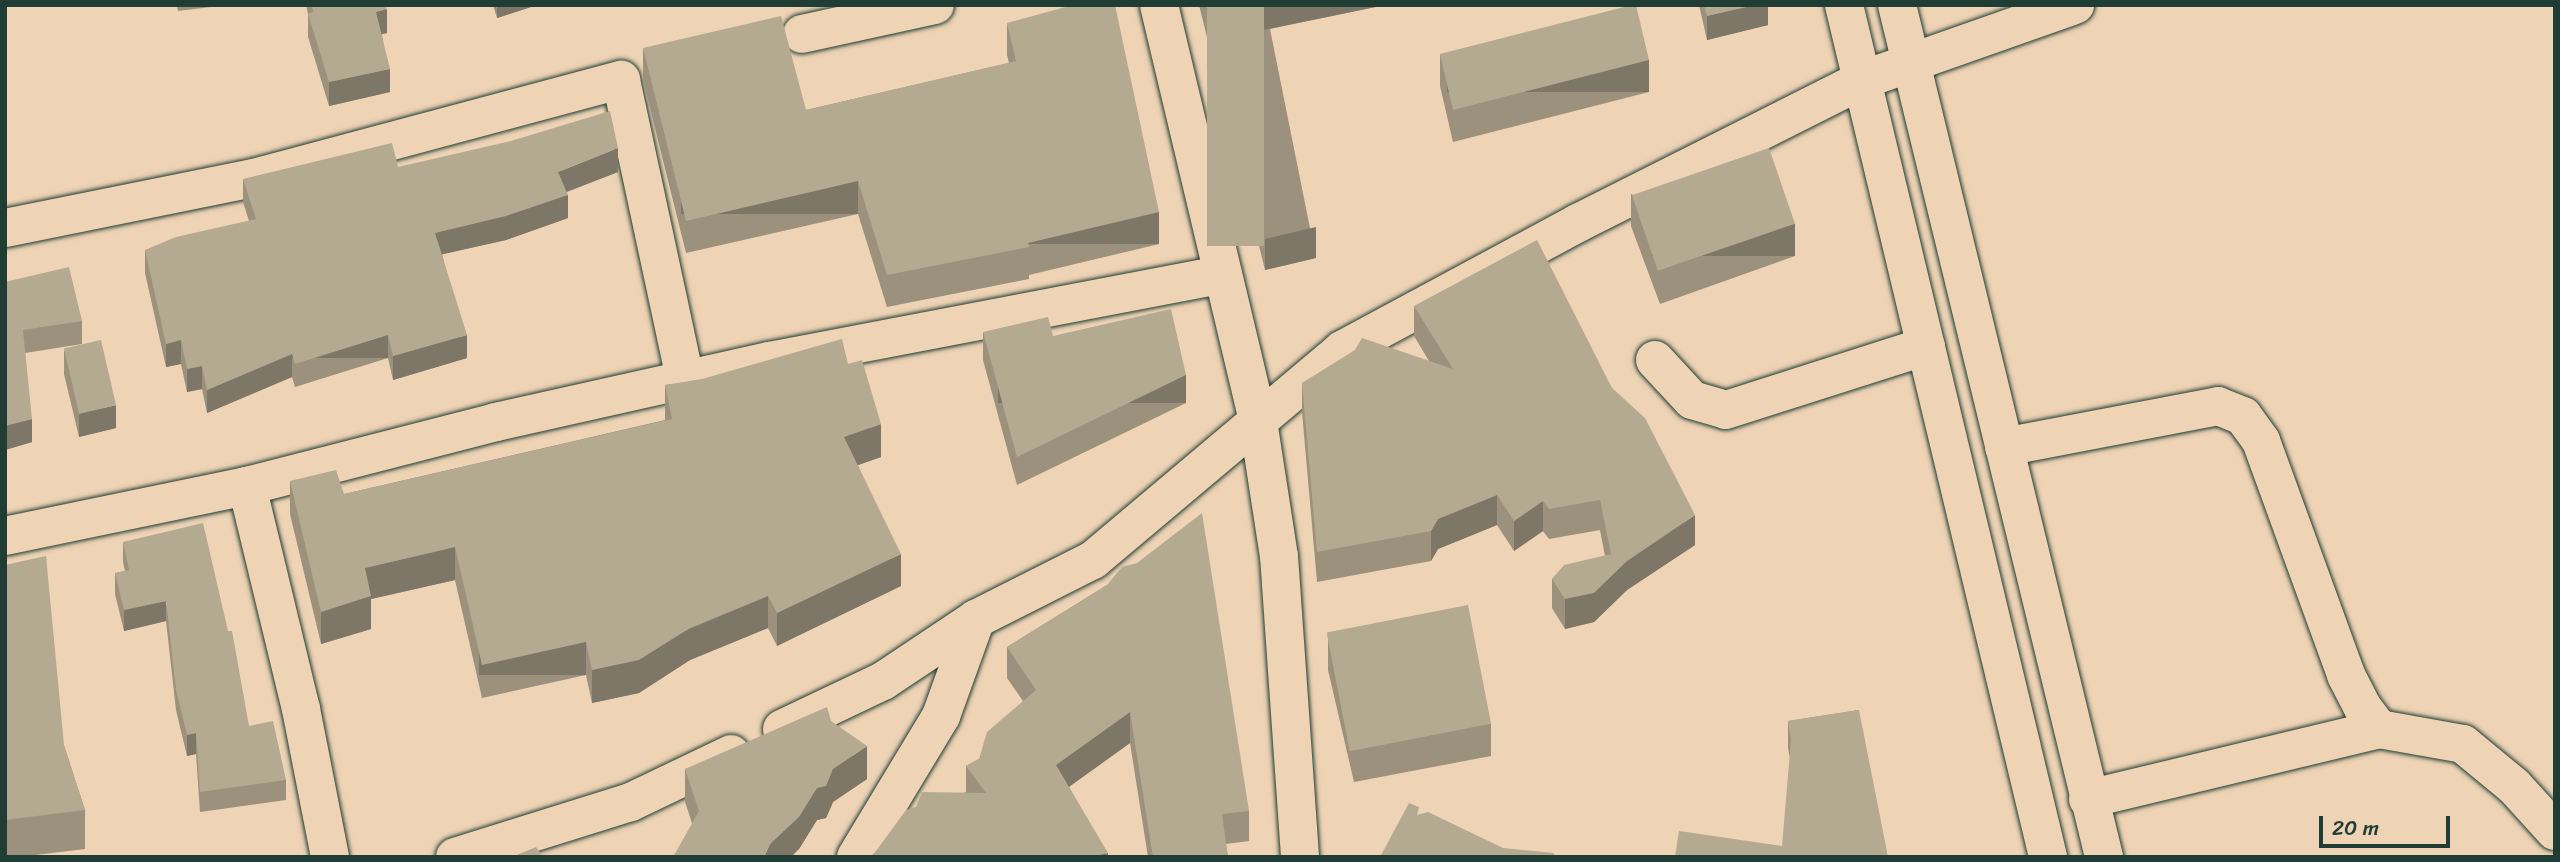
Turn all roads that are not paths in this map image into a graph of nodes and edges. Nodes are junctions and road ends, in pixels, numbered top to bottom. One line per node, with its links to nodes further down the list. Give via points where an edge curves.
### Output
1 (935, 5): 6 (street)
2 (1159, 5): 10 (street)
3 (1844, 5): 8 (street)
4 (1897, 5): 7 (street)
5 (2075, 5): 7 (street)
6 (802, 34)
7 (1911, 62): 8 (street); 15 (street)
8 (1862, 80): 11 (street); 14 (street, via 1578,223 1342,350)
9 (5, 228): 13 (street, via 254,178 621,80)
10 (1223, 274): 13 (street); 14 (street)
11 (1926, 346): 12 (street, via 1726,410 1692,400); 26 (street)
12 (1656, 360)
13 (685, 379): 16 (street)
14 (1258, 421): 18 (street, via 1093,560); 25 (street, via 1279,556)
15 (2004, 447): 19 (street, via 2218,406 2243,416 2261,441 2346,675); 20 (street)
16 (247, 486): 17 (street); 22 (street, via 301,709)
17 (5, 536)
18 (976, 619): 23 (street, via 883,681 631,802); 24 (street, via 941,716)
19 (2379, 729): 20 (street); 21 (street, via 2463,744 2514,786)
20 (2088, 799): 27 (street)
21 (2555, 831)
22 (330, 857)
23 (455, 857)
24 (856, 857)
25 (1300, 857)
26 (2048, 857)
27 (2104, 857)

